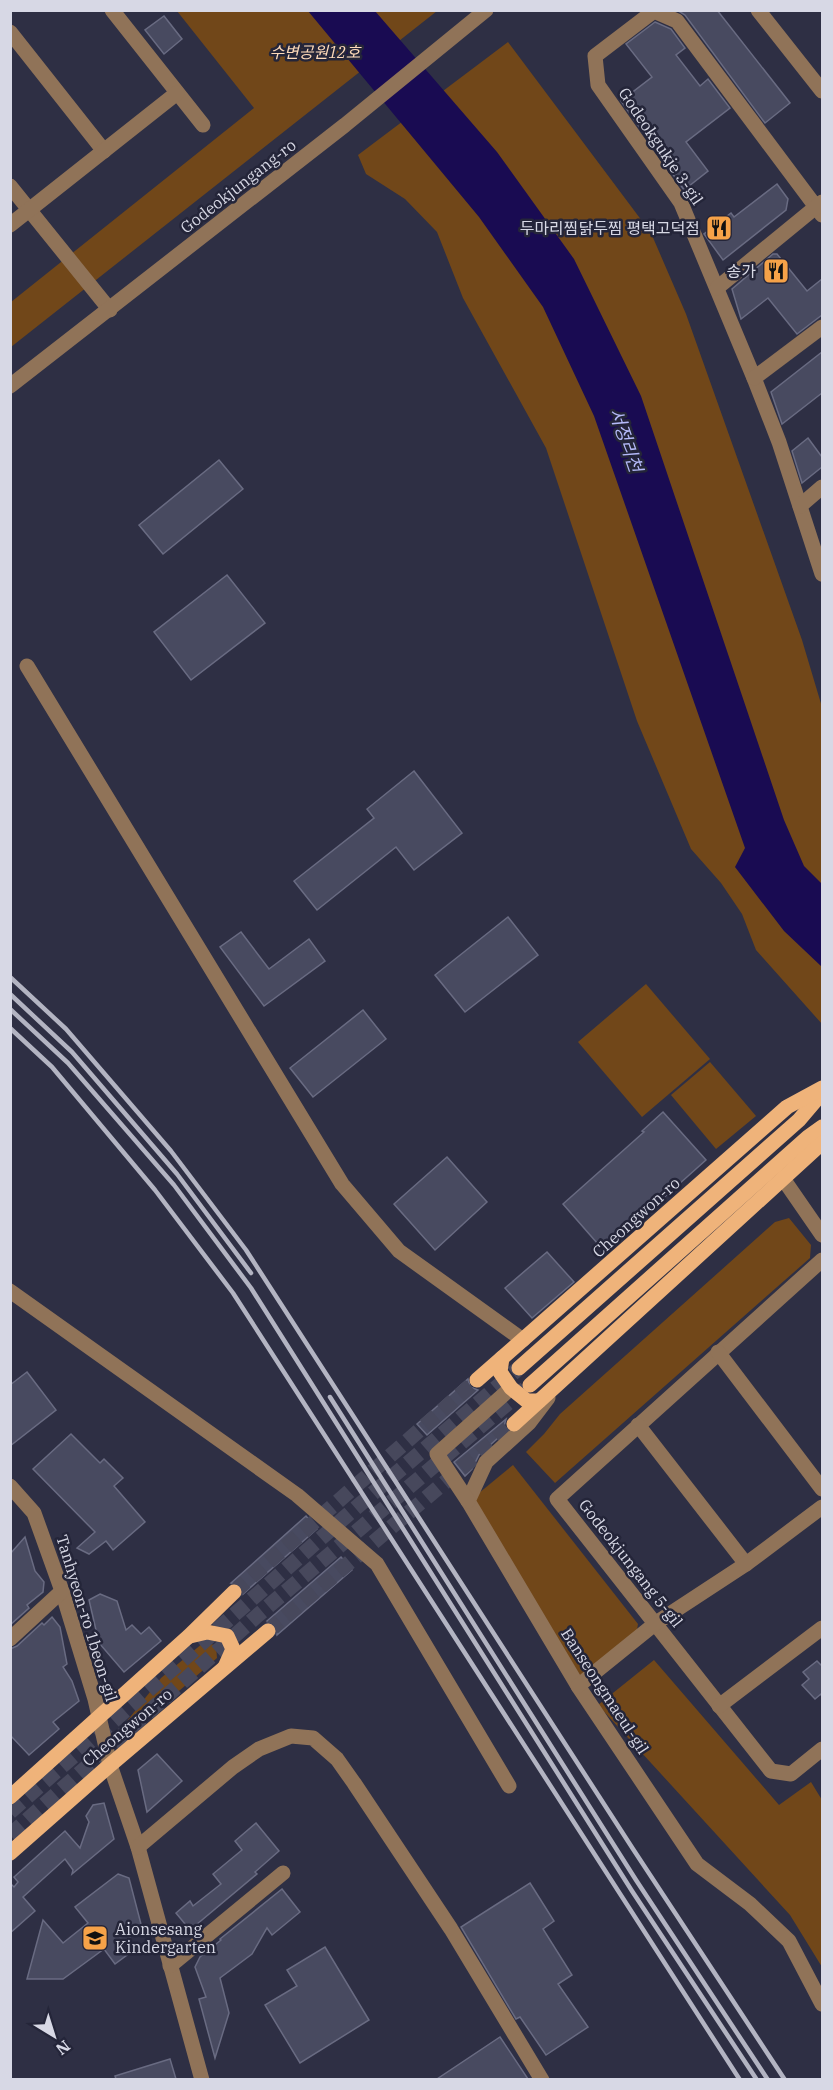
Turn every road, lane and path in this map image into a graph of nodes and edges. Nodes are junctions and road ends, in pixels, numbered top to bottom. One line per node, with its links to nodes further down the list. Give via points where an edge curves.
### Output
1 (112, 10): 6 (street)
2 (486, 10): 14 (street, Godeokjungang-ro)
3 (758, 10): 5 (street)
4 (10, 32): 8 (street)
5 (822, 91)
6 (177, 93): 7 (street); 8 (street)
7 (203, 125)
8 (104, 151): 11 (street)
9 (10, 186): 11 (street)
10 (820, 208): 13 (street); 13 (street, Godeokgukje 3-gil, via 677,21 654,12 595,56 598,85 681,203)
11 (29, 210): 12 (street); 14 (street)
12 (10, 225)
13 (717, 288): 16 (street, Godeokgukje 3-gil)
14 (110, 310): 17 (street, Godeokjungang-ro)
15 (822, 327): 16 (street)
16 (754, 378): 19 (street, Godeokgukje 3-gil)
17 (10, 386)
18 (822, 487): 19 (street)
19 (800, 506): 20 (street, Godeokgukje 3-gil)
20 (822, 574)
21 (27, 666): 30 (street, via 342,1184 399,1251)
22 (822, 1088): 30 (main road, Cheongwon-ro, via 787,1107)
23 (822, 1093): 33 (main road, via 799,1120)
24 (822, 1126): 36 (main road)
25 (822, 1143): 26 (main road)
26 (784, 1180): 27 (street); 35 (main road)
27 (822, 1234)
28 (822, 1260): 31 (street, Godeokjungang 5-gil)
29 (10, 1292): 59 (street, via 297,1495 376,1564)
30 (523, 1340): 32 (main road, Cheongwon-ro)
31 (718, 1352): 40 (street, Godeokjungang 5-gil); 42 (street)
32 (502, 1358): 34 (main road, Cheongwon-ro); 37 (main road, via 500,1372)
33 (519, 1368)
34 (477, 1380)
35 (560, 1381): 38 (main road); 43 (street, via 530,1423 486,1462)
36 (530, 1385)
37 (511, 1388): 38 (main road, via 527,1401); 43 (street, Banseongmaeul-gil, via 437,1454)
38 (539, 1401): 39 (main road)
39 (514, 1424)
40 (638, 1425): 45 (street); 48 (street, Godeokjungang 5-gil, via 557,1499)
41 (10, 1486): 46 (street, Tanhyeon-ro 1beon-gil, via 34,1513)
42 (822, 1489)
43 (468, 1501): 54 (street, Banseongmaeul-gil)
44 (822, 1507): 45 (street)
45 (746, 1564): 48 (street)
46 (63, 1591): 52 (street); 56 (street, Tanhyeon-ro 1beon-gil)
47 (234, 1592): 51 (main road, Cheongwon-ro)
48 (656, 1623): 54 (street); 55 (street, Godeokjungang 5-gil)
49 (822, 1628): 55 (street)
50 (268, 1631): 53 (main road, Cheongwon-ro)
51 (189, 1636): 53 (main road, via 207,1632 227,1636 233,1649); 56 (main road, Cheongwon-ro)
52 (10, 1639)
53 (223, 1669): 58 (main road, Cheongwon-ro)
54 (578, 1686): 65 (street, Banseongmaeul-gil, via 697,1864 750,1904 789,1941)
55 (718, 1706): 57 (street, Godeokjungang 5-gil, via 771,1771 791,1774)
56 (99, 1717): 58 (street, Tanhyeon-ro 1beon-gil); 60 (main road, Cheongwon-ro)
57 (822, 1749)
58 (110, 1765): 61 (street, Tanhyeon-ro 1beon-gil); 62 (main road, Cheongwon-ro)
59 (509, 1786)
60 (10, 1797)
61 (138, 1847): 64 (street, Tanhyeon-ro 1beon-gil); 67 (street, via 260,1749 291,1736 313,1738 337,1758 354,1783 451,1929)
62 (10, 1853)
63 (283, 1873): 64 (street)
64 (170, 1966): 66 (street, Tanhyeon-ro 1beon-gil)
65 (822, 2004)
66 (202, 2079)
67 (542, 2079)

